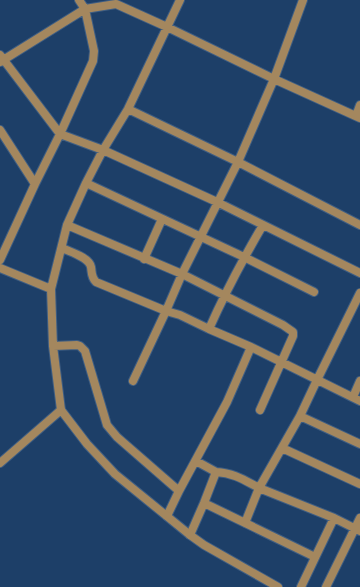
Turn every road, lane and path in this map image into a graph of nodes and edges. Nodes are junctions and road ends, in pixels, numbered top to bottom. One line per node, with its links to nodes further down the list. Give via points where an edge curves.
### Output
1 (79, 0): 4 (street)
2 (180, 0): 5 (street)
3 (303, 0): 7 (street)
4 (85, 9): 5 (street, via 116,4); 6 (street); 12 (street, via 94,50 93,61)
5 (167, 27): 7 (street); 9 (street)
6 (1, 59): 12 (street)
7 (274, 79): 10 (street); 14 (street)
8 (360, 105): 10 (street)
9 (128, 109): 13 (street); 14 (street)
10 (358, 117)
11 (0, 130): 15 (street)
12 (60, 134): 13 (street); 15 (street)
13 (103, 150): 16 (street); 17 (street)
14 (238, 162): 17 (street); 19 (street)
15 (35, 184): 26 (street)
16 (86, 184): 18 (street); 20 (street)
17 (217, 202): 21 (street); 22 (street)
18 (162, 219): 22 (street); 25 (street)
19 (360, 224)
20 (67, 225): 23 (street); 25 (street)
21 (263, 225): 24 (street); 28 (street)
22 (200, 237): 24 (street); 29 (street)
23 (62, 248): 30 (street); 34 (street, via 85,258 91,265 92,277 96,282)
24 (244, 258): 31 (street); 33 (street)
25 (144, 259): 29 (street)
26 (0, 260)
27 (0, 268): 30 (street)
28 (360, 273)
29 (182, 274): 33 (street); 34 (street)
30 (51, 289): 36 (street)
31 (314, 292)
32 (360, 293): 39 (street)
33 (224, 295): 35 (street); 38 (street, via 293,332)
34 (166, 311): 35 (street); 40 (street)
35 (209, 329): 37 (street)
36 (53, 346): 43 (street); 53 (street, via 77,345 85,351 109,428)
37 (251, 347): 38 (street); 48 (street, via 227,402)
38 (281, 362): 39 (street); 44 (street)
39 (317, 380): 42 (street); 45 (street)
40 (133, 381)
41 (360, 381): 42 (street)
42 (356, 399)
43 (61, 410): 49 (street); 55 (street, via 87,444 116,474)
44 (260, 410)
45 (300, 416): 46 (street); 47 (street)
46 (360, 444)
47 (282, 448): 51 (street); 52 (street)
48 (196, 461): 50 (street); 53 (street)
49 (0, 463)
50 (216, 472): 52 (street, via 236,475); 54 (street)
51 (360, 484)
52 (259, 488): 56 (street); 58 (street)
53 (179, 491): 55 (street)
54 (204, 503): 58 (street); 60 (street)
55 (167, 516): 60 (street)
56 (334, 518): 59 (street); 61 (street)
57 (360, 518): 59 (street)
58 (245, 523): 61 (street)
59 (357, 529): 64 (street)
60 (190, 535): 62 (street)
61 (316, 557): 63 (street)
62 (278, 587)
63 (301, 587)
64 (326, 587)

